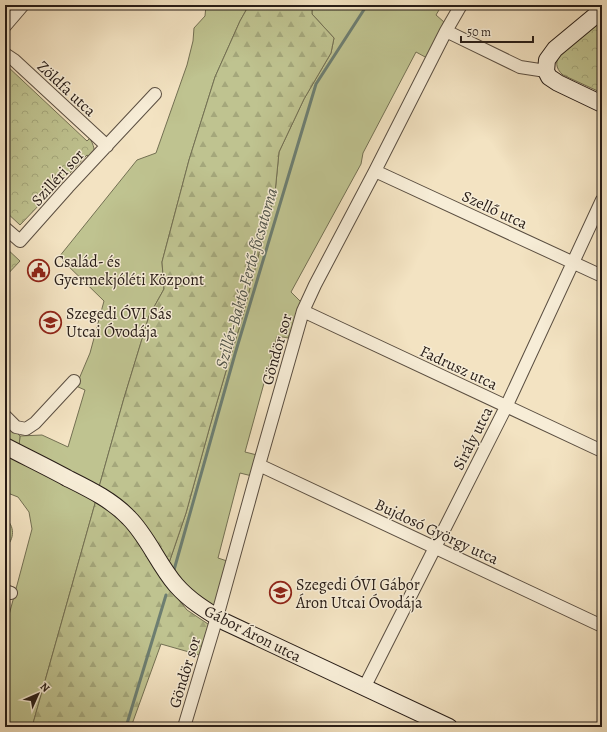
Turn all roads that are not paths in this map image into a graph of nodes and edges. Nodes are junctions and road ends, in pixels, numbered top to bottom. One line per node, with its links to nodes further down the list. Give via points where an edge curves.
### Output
1 (23, 5): 4 (street)
2 (461, 5): 5 (street, Göndör sor)
3 (602, 10): 7 (street, via 555,49 547,60)
4 (5, 26)
5 (446, 32): 7 (street, via 520,67); 11 (street, Göndör sor)
6 (5, 54): 10 (street, Zöldfa utca)
7 (546, 71): 9 (street, via 549,77 558,83)
8 (155, 94): 10 (street, Szilléri sor)
9 (602, 104)
10 (107, 146): 13 (street, Szilléri sor, via 20,241)
11 (375, 171): 14 (street, Szellő utca); 16 (street, Göndör sor)
12 (602, 200): 14 (street, Sirály utca)
13 (5, 228)
14 (573, 262): 15 (street, Szellő utca); 18 (street, Sirály utca)
15 (602, 276)
16 (303, 311): 18 (street, Fadrusz utca); 22 (street, Göndör sor)
17 (74, 381): 19 (street, via 35,423 26,428 16,427)
18 (506, 407): 21 (street, Fadrusz utca); 23 (street, Sirály utca)
19 (5, 416)
20 (5, 446): 24 (street, Gábor Áron utca, via 109,501 138,529 183,593)
21 (602, 451)
22 (259, 465): 23 (street, Bujdosó György utca); 24 (street, Göndör sor)
23 (434, 548): 25 (street, Bujdosó György utca); 26 (street, Sirály utca)
24 (217, 617): 26 (street, Gábor Áron utca); 27 (street, Göndör sor)
25 (602, 626)
26 (364, 688): 28 (street, Gábor Áron utca)
27 (184, 727)
28 (449, 727)

